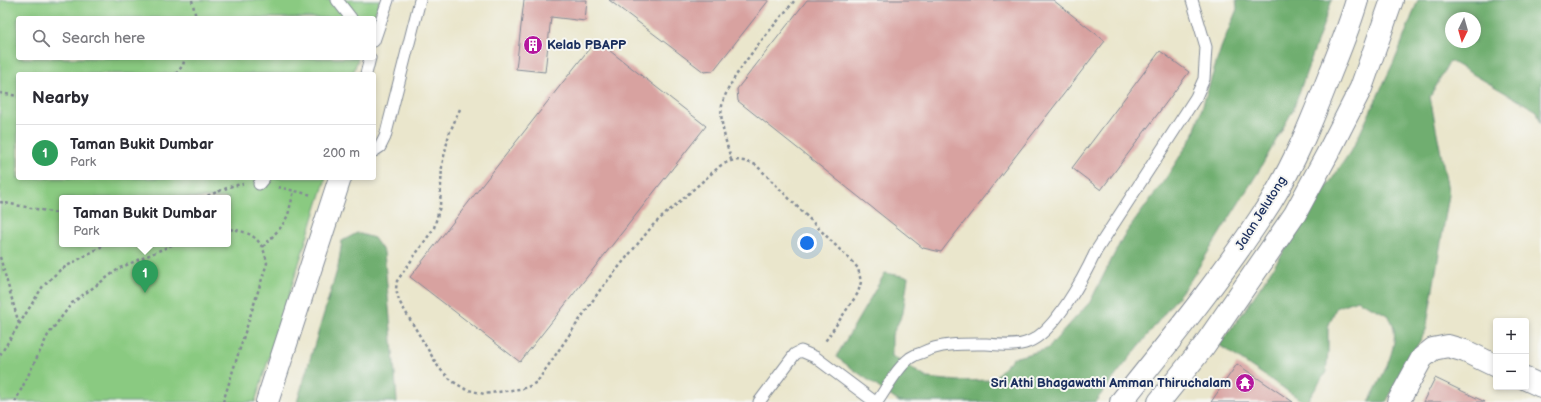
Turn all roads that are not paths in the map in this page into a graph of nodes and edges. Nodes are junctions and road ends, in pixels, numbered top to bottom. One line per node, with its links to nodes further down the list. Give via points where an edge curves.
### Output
1 (338, 0): 7 (lane)
2 (388, 0): 8 (lane)
3 (420, 0): 11 (lane, via 385,137)
4 (1192, 0): 18 (lane, via 1206,47 1204,79 1196,97 1096,251 1060,314 1029,342 1006,345 952,344 927,350 910,358)
5 (1357, 0): 19 (main road, Jalan Jelutong, via 1350,25 1312,120 1294,160 1270,202 1199,304)
6 (1392, 0): 20 (main road, Jalan Jelutong, via 1361,88 1295,214 1204,346)
7 (350, 16)
8 (376, 35)
9 (370, 60): 10 (lane)
10 (366, 72)
11 (376, 150)
12 (339, 180): 16 (main road)
13 (1493, 365): 21 (main road, via 1448,346 1433,349 1422,358)
14 (1529, 380): 15 (main road)
15 (1541, 386)
16 (267, 402)
17 (759, 402): 18 (lane, via 795,354 801,351 815,357)
18 (876, 402)
19 (1121, 402)
20 (1159, 402)
21 (1398, 402)

